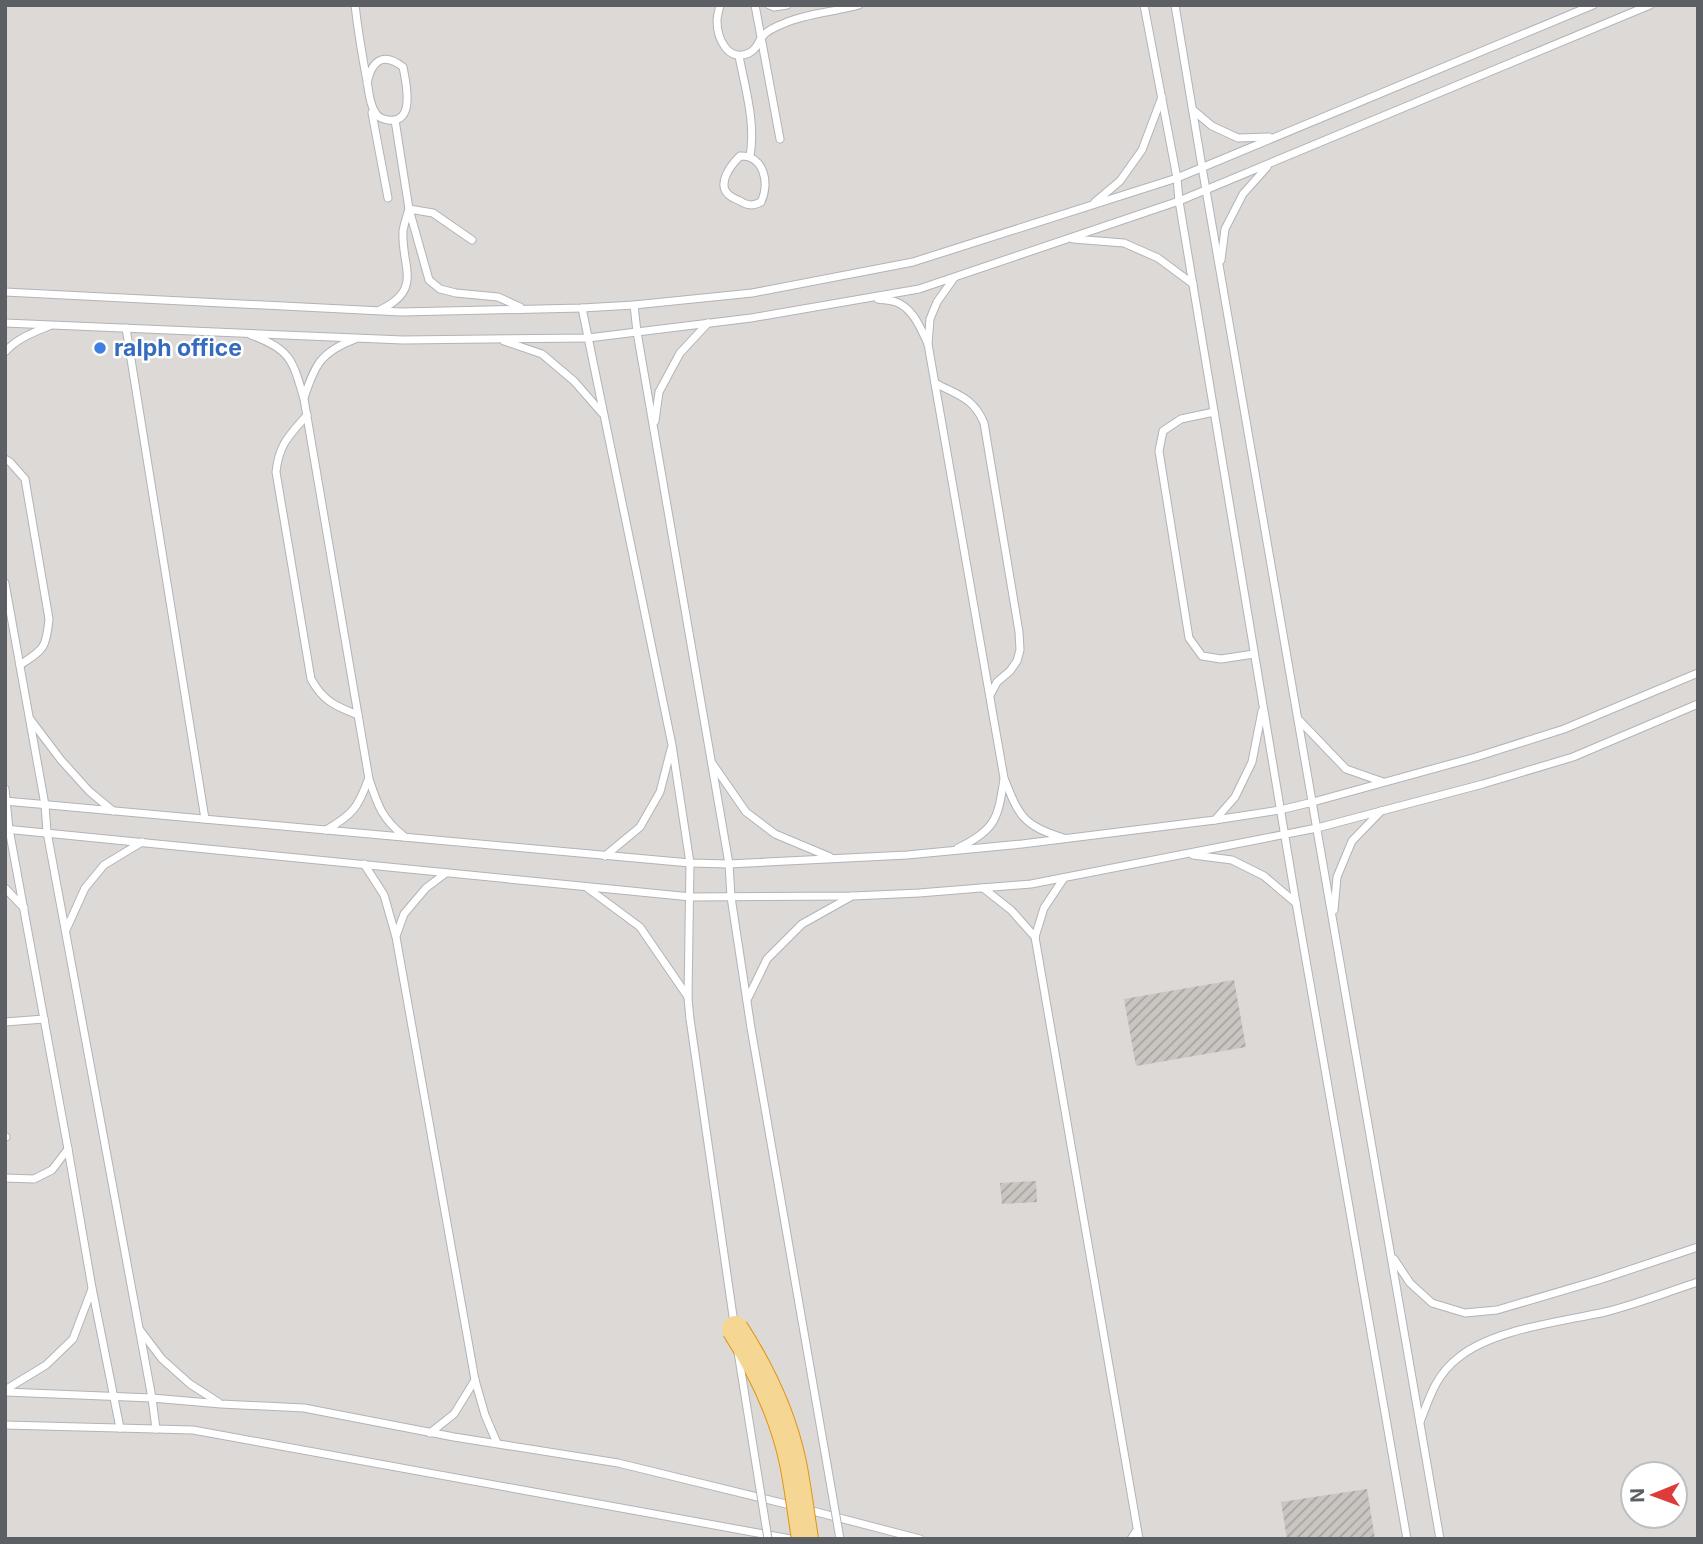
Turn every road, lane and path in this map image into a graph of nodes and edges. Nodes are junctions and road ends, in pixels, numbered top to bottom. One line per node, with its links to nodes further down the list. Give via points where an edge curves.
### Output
1 (355, 5): 13 (lane)
2 (720, 5): 12 (lane, via 717,20 724,48)
3 (755, 5): 11 (lane)
4 (769, 5): 5 (lane)
5 (787, 5)
6 (859, 5): 11 (lane, via 791,20)
7 (1144, 5): 14 (lane)
8 (1175, 5): 16 (lane)
9 (1593, 5): 18 (lane)
10 (1650, 5): 21 (lane)
11 (762, 36): 12 (lane, via 757,47); 19 (lane)
12 (739, 55): 20 (lane, via 752,128)
13 (367, 83): 15 (lane); 17 (lane, via 376,62 394,60 403,68 407,105)
14 (1162, 96): 23 (lane); 27 (lane, via 1142,150 1120,181)
15 (371, 105): 17 (lane, via 376,116); 25 (lane)
16 (1193, 110): 18 (lane, via 1212,126 1238,138); 22 (lane)
17 (395, 120): 28 (lane)
18 (1277, 136): 22 (lane)
19 (780, 139)
20 (750, 156): 20 (lane, via 740,156 732,163 724,187 728,195 753,205 761,202 765,193 758,161)
21 (1270, 164): 24 (lane); 31 (lane, via 1242,194 1225,229)
22 (1202, 167): 23 (lane); 24 (lane)
23 (1177, 178): 26 (lane); 27 (lane)
24 (1207, 190): 26 (lane); 31 (lane)
25 (388, 198)
26 (1179, 201): 29 (lane); 33 (lane)
27 (1091, 205): 36 (lane, via 913,262 752,293)
28 (409, 209): 30 (lane, via 433,213); 38 (lane, via 429,280 440,289 498,297); 39 (lane, via 403,228 407,284 395,303)
29 (1069, 239): 32 (lane); 33 (lane, via 1124,243 1158,258)
30 (472, 240)
31 (1220, 267): 67 (lane)
32 (954, 278): 35 (lane); 49 (lane, via 930,319)
33 (1193, 284): 53 (lane)
34 (6, 292): 39 (lane)
35 (870, 298): 41 (lane); 49 (lane, via 905,308)
36 (634, 305): 37 (lane); 44 (lane)
37 (582, 308): 38 (lane); 47 (lane)
38 (524, 309): 39 (lane)
39 (379, 311)
40 (5, 323): 42 (lane)
41 (708, 323): 44 (lane); 56 (lane, via 680,353 659,392)
42 (52, 324): 43 (lane); 50 (lane)
43 (126, 328): 45 (lane); 80 (lane)
44 (637, 332): 47 (lane); 56 (lane)
45 (243, 333): 46 (lane); 52 (lane, via 272,342 285,353)
46 (359, 338): 48 (lane); 52 (lane, via 323,357)
47 (588, 338): 48 (lane); 55 (lane)
48 (497, 339): 55 (lane, via 542,354 574,381)
49 (928, 344): 51 (lane)
50 (5, 352)
51 (935, 383): 62 (lane); 62 (lane, via 978,409 984,423 1020,650 1017,662)
52 (304, 398): 54 (lane)
53 (1214, 412): 59 (lane); 59 (lane, via 1181,419 1163,431 1158,451 1189,638 1202,656 1221,659)
54 (307, 415): 65 (lane); 65 (lane, via 284,442 276,472 312,679 319,693 334,705)
55 (604, 416): 68 (lane)
56 (654, 428): 69 (lane)
57 (5, 459): 60 (lane, via 25,479 49,619 42,650)
58 (5, 583): 60 (lane)
59 (1254, 654): 64 (lane)
60 (20, 665): 66 (lane)
61 (1698, 673): 72 (lane, via 1564,729)
62 (989, 696): 70 (lane)
63 (1698, 704): 79 (lane, via 1573,757)
64 (1263, 707): 77 (lane); 81 (lane, via 1252,762 1235,797)
65 (358, 715): 71 (lane)
66 (29, 718): 76 (lane); 78 (lane, via 89,792)
67 (1298, 719): 72 (lane, via 1346,769); 75 (lane)
68 (672, 745): 92 (lane, via 660,792 640,827); 94 (lane)
69 (711, 761): 93 (lane, via 746,812 775,834); 96 (lane)
70 (1004, 778): 88 (lane, via 1016,809 1027,822); 90 (lane, via 999,809 990,828)
71 (369, 779): 84 (lane, via 348,817); 87 (lane, via 390,825)
72 (1384, 783): 75 (lane)
73 (5, 789): 74 (lane)
74 (6, 801): 76 (lane); 83 (lane)
75 (1313, 802): 77 (lane); 82 (lane)
76 (45, 805): 78 (lane); 85 (lane)
77 (1280, 810): 81 (lane); 86 (lane)
78 (113, 811): 80 (lane)
79 (1382, 811): 82 (lane); 107 (lane, via 1352,841 1337,877)
80 (205, 820): 84 (lane)
81 (1215, 820): 88 (lane)
82 (1317, 828): 86 (lane); 107 (lane)
83 (7, 829): 85 (lane); 106 (lane)
84 (326, 831): 87 (lane)
85 (47, 832): 89 (lane); 108 (lane)
86 (1284, 835): 91 (lane); 105 (lane)
87 (405, 838): 92 (lane)
88 (1068, 839): 90 (lane)
89 (142, 842): 95 (lane); 108 (lane, via 104,865 85,888)
90 (953, 850): 93 (lane)
91 (1186, 854): 98 (lane); 105 (lane, via 1232,860 1264,876)
92 (605, 856): 94 (lane)
93 (834, 858): 96 (lane)
94 (690, 863): 96 (lane); 103 (lane)
95 (364, 864): 97 (lane); 109 (lane, via 384,895)
96 (729, 864): 104 (lane)
97 (446, 873): 99 (lane); 109 (lane, via 404,914)
98 (1065, 877): 101 (lane); 110 (lane, via 1044,908)
99 (585, 887): 103 (lane); 111 (lane, via 640,927)
100 (5, 888): 106 (lane)
101 (983, 888): 102 (lane); 110 (lane)
102 (853, 896): 104 (lane); 112 (lane, via 802,924 766,959)
103 (691, 897): 104 (lane); 111 (lane)
104 (731, 897): 112 (lane)
105 (1296, 903): 142 (lane)
106 (24, 908): 113 (lane)
107 (1334, 921): 118 (lane)
108 (65, 930): 121 (lane)
109 (396, 937): 123 (lane)
110 (1035, 937): 134 (lane)
111 (688, 998): 122 (lane, bridge)
112 (746, 1000): 138 (lane, bridge)
113 (44, 1019): 114 (lane); 115 (lane)
114 (5, 1023)
115 (68, 1149): 116 (lane, via 52,1170 34,1178); 120 (lane)
116 (5, 1178)
117 (1698, 1247): 118 (lane, via 1497,1310 1465,1313 1432,1303 1410,1283)
118 (1392, 1256): 128 (lane)
119 (1698, 1282): 128 (lane, via 1609,1311 1499,1335 1476,1345 1435,1382)
120 (92, 1288): 124 (lane, via 73,1339 47,1365); 125 (lane)
121 (139, 1329): 126 (lane); 127 (lane, via 162,1359)
122 (734, 1329): 135 (lane, bridge); 137 (highway, bridge, via 765,1380 783,1426)
123 (475, 1380): 132 (lane, via 454,1414); 133 (lane)
124 (5, 1391): 125 (lane)
125 (115, 1397): 126 (lane); 130 (lane)
126 (152, 1398): 127 (lane); 131 (lane)
127 (221, 1404): 132 (lane, via 304,1408)
128 (1420, 1422): 143 (lane)
129 (5, 1425): 130 (lane)
130 (120, 1428): 131 (lane)
131 (156, 1429): 136 (lane, via 193,1430)
132 (430, 1433): 133 (lane)
133 (497, 1443): 139 (lane, via 618,1463)
134 (1137, 1530): 140 (lane); 141 (lane)
135 (768, 1539)
136 (790, 1539)
137 (805, 1539)
138 (840, 1539)
139 (920, 1539)
140 (1132, 1539)
141 (1139, 1539)
142 (1407, 1539)
143 (1440, 1539)

